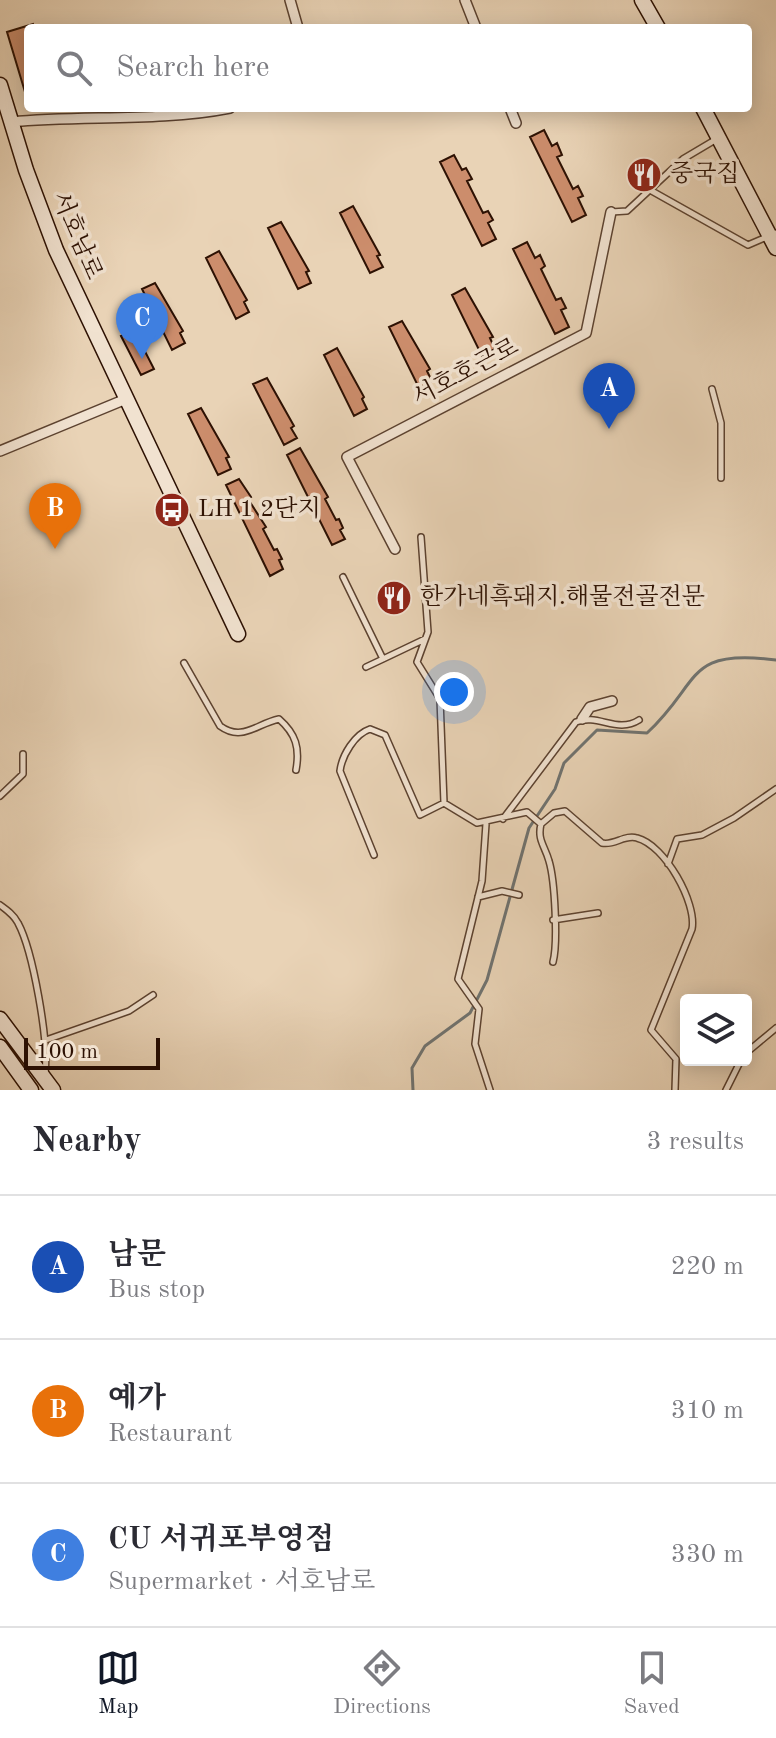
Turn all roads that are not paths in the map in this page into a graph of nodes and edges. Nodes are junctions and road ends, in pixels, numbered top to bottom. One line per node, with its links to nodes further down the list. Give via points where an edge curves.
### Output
1 (290, 0): 4 (street)
2 (465, 0): 5 (street)
3 (642, 0): 6 (main road)
4 (297, 24)
5 (474, 24)
6 (656, 24)
7 (0, 85): 11 (main road, 서호남로)
8 (208, 112): 11 (street)
9 (512, 112): 12 (street)
10 (705, 112): 13 (main road)
11 (11, 122): 18 (main road, 서호남로, via 56,250)
12 (516, 123)
13 (720, 138): 14 (lane, via 683,159); 16 (main road)
14 (650, 190): 15 (lane, via 627,211); 16 (lane, via 748,245)
15 (611, 212): 22 (street, 서호호근로, via 586,333 347,457)
16 (774, 238)
17 (712, 389): 20 (lane, via 721,423)
18 (126, 399): 19 (street); 24 (main road, 서호남로)
19 (0, 451)
20 (721, 478)
21 (421, 537): 25 (lane)
22 (395, 549)
23 (343, 577): 26 (lane)
24 (238, 634)
25 (425, 639): 26 (lane); 36 (lane, via 417,662 440,699)
26 (383, 659): 28 (lane)
27 (184, 663): 33 (lane, via 229,733 244,734 279,719 290,729 297,743)
28 (366, 667)
29 (612, 701): 30 (street, via 590,707)
30 (582, 719): 31 (lane, via 624,727); 37 (lane)
31 (639, 720)
32 (23, 754): 35 (lane, via 23,774)
33 (296, 770)
34 (776, 789): 41 (lane, via 702,835 677,839)
35 (0, 796)
36 (444, 803): 38 (lane, via 468,820); 40 (lane, via 420,815 385,735 370,729 360,734 340,771)
37 (502, 819): 38 (lane); 39 (lane, via 527,812)
38 (486, 824): 43 (lane, via 487,851)
39 (540, 824): 41 (lane, via 565,811 602,843 636,837); 46 (lane, via 555,897)
40 (374, 855)
41 (668, 864): 58 (lane, via 694,918 651,1030 676,1059)
42 (516, 894): 43 (lane, via 492,891)
43 (477, 897): 57 (lane, via 458,979 479,1009 475,1044)
44 (0, 905): 51 (lane, via 24,937)
45 (598, 913): 46 (lane)
46 (553, 920): 47 (lane)
47 (553, 962)
48 (153, 995): 51 (lane, via 129,1011)
49 (0, 1019): 55 (main road)
50 (776, 1028): 53 (lane)
51 (46, 1040): 55 (lane)
52 (0, 1047): 56 (main road)
53 (752, 1048)
54 (738, 1066): 59 (lane)
55 (48, 1084)
56 (31, 1090)
57 (490, 1090)
58 (675, 1090)
59 (726, 1090)

